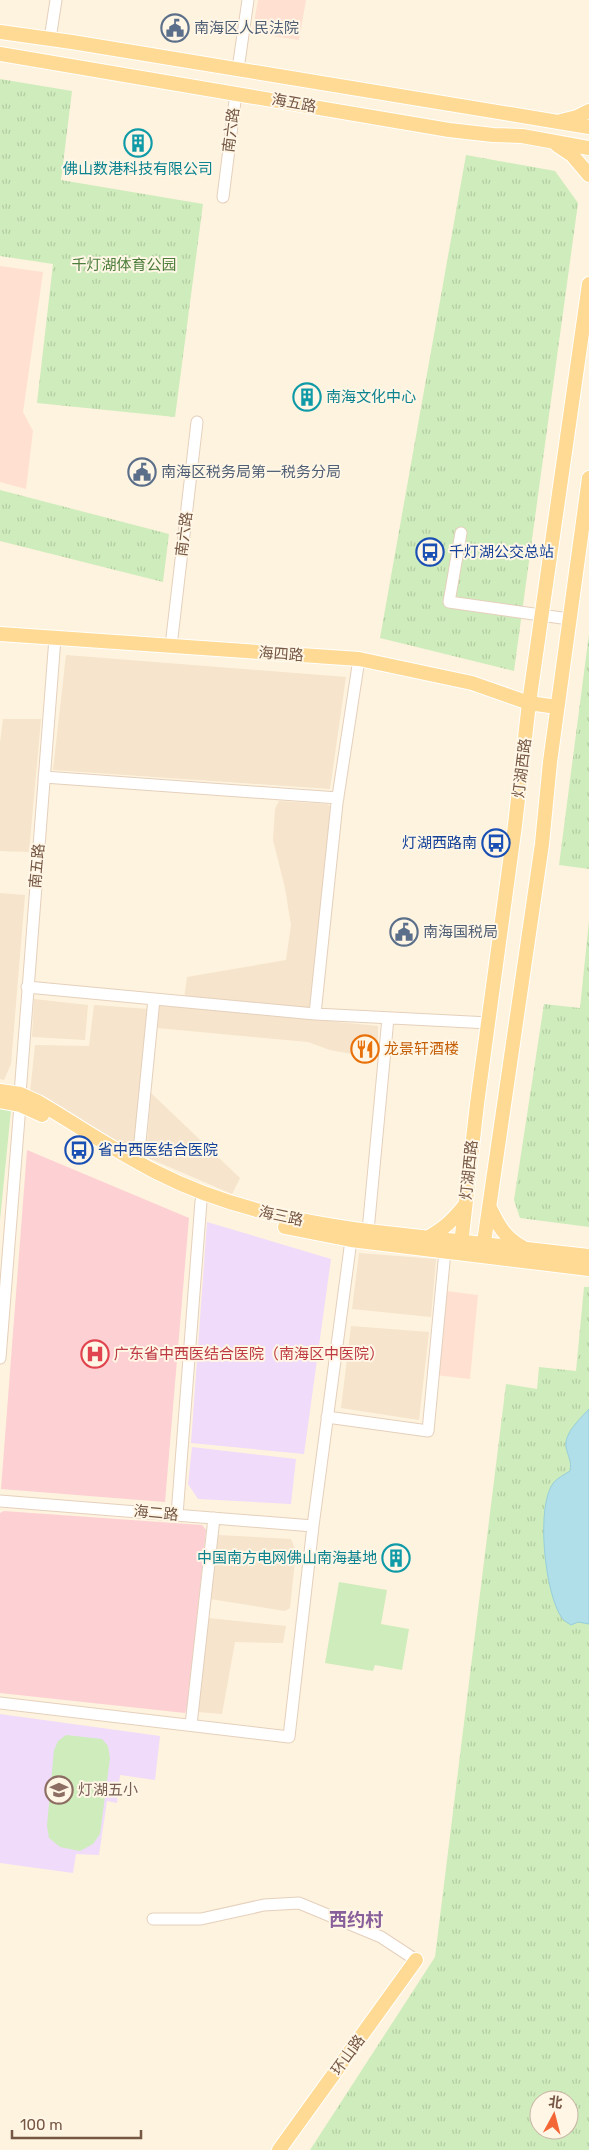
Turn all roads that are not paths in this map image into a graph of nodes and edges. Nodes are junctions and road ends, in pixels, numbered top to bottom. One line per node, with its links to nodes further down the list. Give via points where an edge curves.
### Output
1 (56, 0): 4 (street)
2 (248, 0): 6 (street)
3 (0, 32): 4 (main road)
4 (50, 39): 6 (main road)
5 (0, 54): 7 (main road, 海五路)
6 (238, 69): 9 (main road)
7 (236, 93): 11 (main road, 海五路, via 449,130); 14 (street, 南六路)
8 (589, 111): 9 (main road)
9 (557, 122): 10 (main road)
10 (589, 128)
11 (553, 141): 12 (main road, 海五路); 13 (main road, via 572,155)
12 (589, 148)
13 (589, 175)
14 (223, 197)
15 (589, 284): 19 (main road, 灯湖西路)
16 (197, 422): 23 (street, 南六路)
17 (589, 478): 20 (main road, 灯湖西路)
18 (461, 533): 19 (street, via 449,602)
19 (542, 616): 20 (street); 25 (main road, 灯湖西路)
20 (569, 619): 26 (main road, 灯湖西路)
21 (0, 634): 22 (main road, 海四路)
22 (54, 638): 23 (main road, 海四路); 27 (street, 南五路)
23 (172, 646): 24 (main road, 海四路)
24 (359, 659): 25 (main road, 海四路, via 472,683); 28 (street)
25 (529, 703): 26 (main road, 海四路); 33 (main road, 灯湖西路)
26 (557, 708): 40 (main road, 灯湖西路, via 542,844)
27 (44, 776): 28 (street); 29 (street, 南五路)
28 (338, 798): 31 (street)
29 (27, 987): 30 (street); 35 (street, 南五路)
30 (154, 999): 31 (street); 37 (street)
31 (315, 1014): 32 (street)
32 (388, 1018): 33 (street); 41 (street)
33 (489, 1024): 39 (main road, 灯湖西路)
34 (0, 1091): 35 (main road, 海三路)
35 (20, 1100): 36 (main road, 海三路); 37 (main road, 海三路, via 38,1102); 38 (main road, 海三路, via 138,1172); 49 (street, 南五路)
36 (0, 1101)
37 (138, 1162): 41 (main road, 海三路, via 252,1210)
38 (201, 1201): 43 (main road, 海三路, via 257,1220); 54 (street)
39 (465, 1204): 42 (main road, via 452,1222); 44 (main road, 灯湖西路)
40 (490, 1208): 45 (main road, via 504,1234); 46 (main road, 灯湖西路)
41 (368, 1231): 42 (main road, 海三路)
42 (426, 1238): 44 (main road, 海三路)
43 (351, 1240): 47 (main road, 海三路); 52 (street)
44 (461, 1248): 46 (main road, 海三路); 47 (main road, 海三路)
45 (528, 1249): 46 (main road, 海三路); 48 (main road, 海三路)
46 (483, 1250): 50 (main road, 海三路)
47 (445, 1251): 52 (street, via 428,1431)
48 (589, 1256)
49 (3, 1268): 51 (street, 南五路)
50 (589, 1269)
51 (0, 1358)
52 (327, 1417): 56 (street)
53 (0, 1501): 54 (street, 海二路)
54 (177, 1515): 55 (street, 海二路)
55 (214, 1518): 56 (street, 海二路); 58 (street)
56 (313, 1526): 58 (street, via 289,1737)
57 (0, 1703): 58 (street)
58 (191, 1725)
59 (153, 1919): 60 (street, via 201,1919 264,1905 299,1904 381,1938)
60 (416, 1960): 61 (main road, 环山路)
61 (279, 2150)

